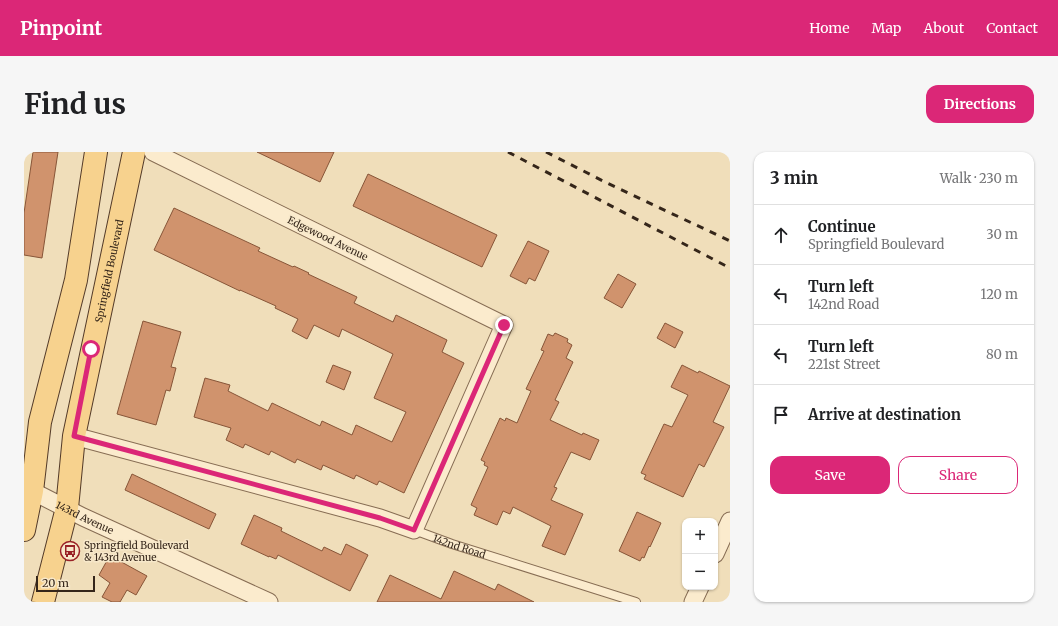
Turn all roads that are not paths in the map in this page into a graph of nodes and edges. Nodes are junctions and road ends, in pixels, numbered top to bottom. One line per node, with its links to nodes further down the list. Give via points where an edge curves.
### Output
1 (96, 152): 5 (main road, via 76,280 40,422)
2 (134, 152): 4 (main road, Springfield Boulevard)
3 (153, 152): 9 (street, Edgewood Avenue, via 504,325)
4 (74, 436): 6 (main road, Springfield Boulevard); 9 (street, 142nd Road, via 380,518)
5 (32, 491): 6 (street, 143rd Avenue); 8 (main road)
6 (67, 508): 12 (main road, Springfield Boulevard); 13 (street, 143rd Avenue)
7 (730, 521): 10 (street)
8 (24, 530)
9 (414, 530): 14 (lane, 142nd Road)
10 (718, 547)
11 (699, 590): 15 (street)
12 (43, 602)
13 (269, 602)
14 (636, 602)
15 (693, 602)

